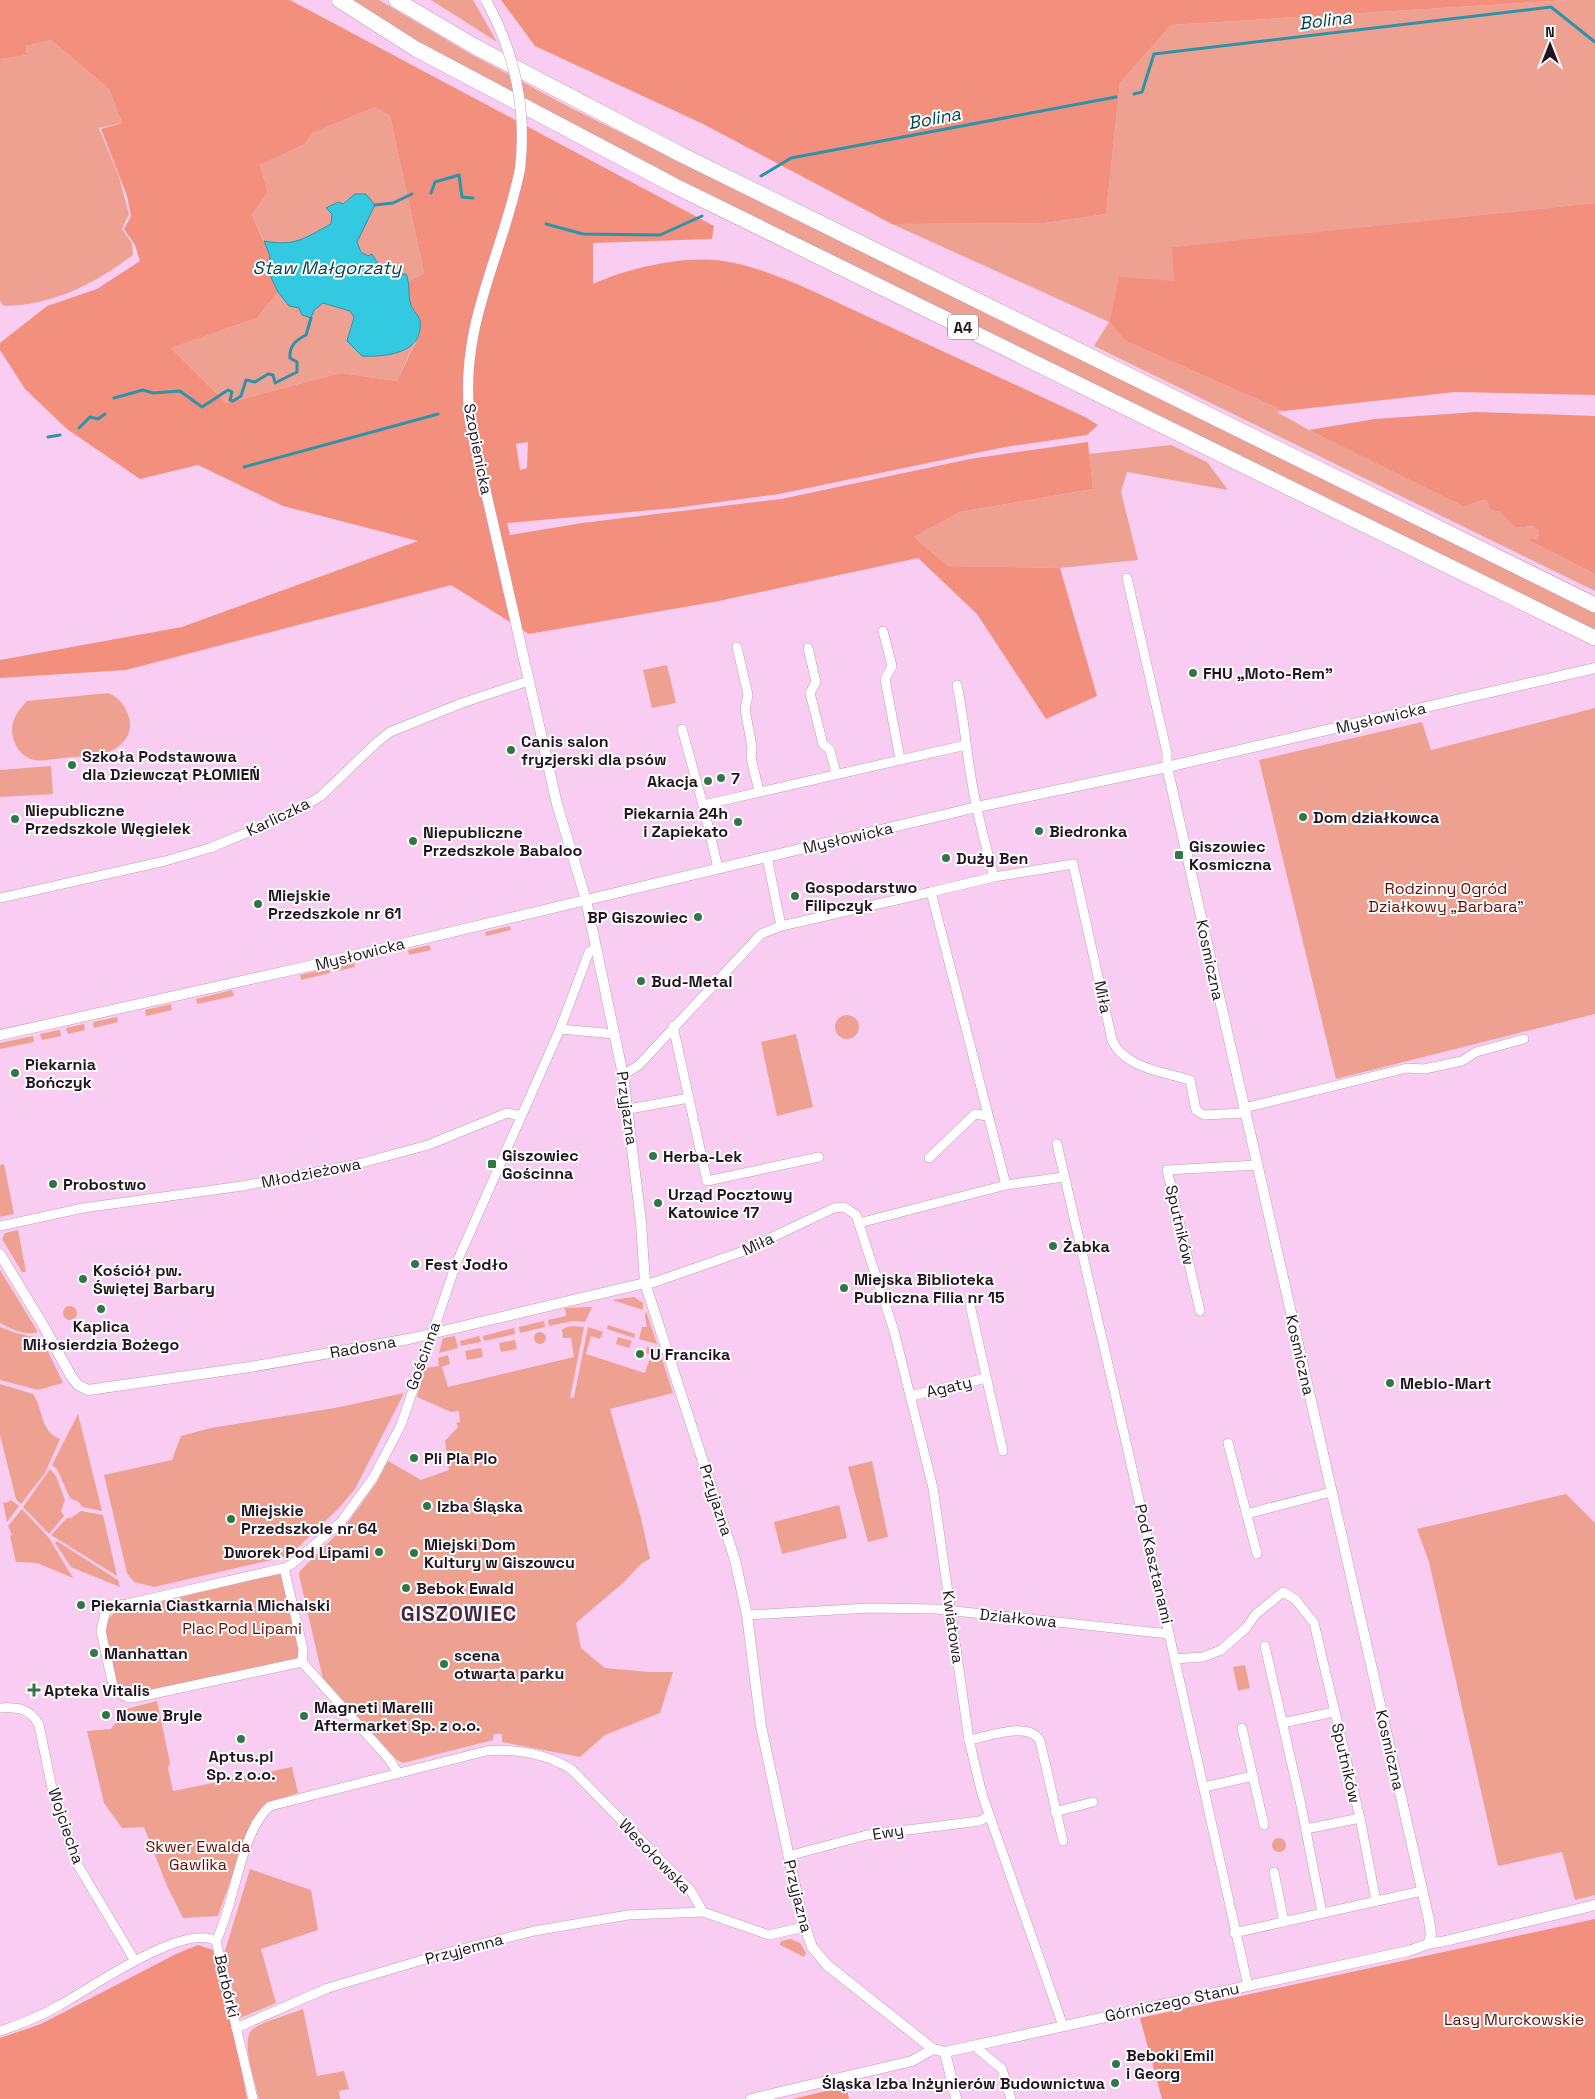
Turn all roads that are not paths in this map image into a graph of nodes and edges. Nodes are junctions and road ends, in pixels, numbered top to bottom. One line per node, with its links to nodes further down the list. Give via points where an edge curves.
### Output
1 (340, 0): 7 (highway, A4, via 425,53 675,186)
2 (396, 0): 5 (highway, A4, via 474,46 682,155)
3 (486, 0): 11 (street, Szopienicka, bridge, via 505,40 518,82 522,115 520,169 475,323 468,364 468,400 470,422)
4 (1128, 578): 16 (street, via 1167,753)
5 (1595, 605)
6 (883, 631): 15 (street, via 892,666 885,679)
7 (1595, 638)
8 (737, 647): 18 (street, via 748,695 744,709)
9 (808, 648): 17 (street, via 816,682 810,693 823,744 830,750)
10 (1595, 668): 16 (street, Mysłowicka)
11 (528, 681): 25 (street, Karliczka, via 390,732 321,796 289,815 210,848); 26 (street, Szopienicka, via 557,804)
12 (956, 685): 14 (street, via 963,711)
13 (682, 729): 19 (street)
14 (966, 745): 15 (street); 20 (street)
15 (900, 759): 17 (street)
16 (1167, 767): 20 (street, Mysłowicka); 37 (street, Kosmiczna)
17 (836, 773): 18 (street)
18 (759, 791): 19 (street)
19 (703, 805): 22 (street)
20 (978, 807): 21 (street, Mysłowicka); 23 (street)
21 (767, 856): 22 (street, Mysłowicka); 27 (street)
22 (718, 868): 26 (street, Mysłowicka)
23 (994, 877): 24 (street, Miła); 37 (street, Miła, via 1073,864 1115,1048 1132,1062 1190,1080 1199,1113)
24 (932, 892): 27 (street, Miła); 39 (street)
25 (0, 898)
26 (586, 900): 28 (street, Przyjazna); 31 (street, Mysłowicka, via 314,965)
27 (781, 926): 29 (street, Miła, via 761,934)
28 (596, 948): 30 (street, via 589,952); 32 (street, Przyjazna)
29 (673, 1026): 34 (street, Miła, via 639,1065); 35 (street)
30 (560, 1029): 32 (street); 38 (street)
31 (0, 1033)
32 (615, 1034): 34 (street, Przyjazna)
33 (1524, 1039): 37 (street, via 1476,1052 1462,1060 1424,1069 1407,1068)
34 (623, 1075): 36 (street, Przyjazna)
35 (689, 1098): 36 (street); 41 (street, via 707,1181)
36 (628, 1109): 49 (street, Przyjazna)
37 (1245, 1110): 43 (street, Kosmiczna)
38 (521, 1116): 47 (street, Młodzieżowa, via 507,1113 428,1145 354,1165 266,1182 83,1208); 52 (street, Gościnna, via 456,1264)
39 (987, 1116): 42 (street, via 975,1114); 45 (street)
40 (1056, 1144): 44 (street, Pod Kasztanami)
41 (819, 1157)
42 (929, 1158)
43 (1257, 1165): 51 (street, Sputników, via 1167,1170); 57 (street, Kosmiczna)
44 (1064, 1177): 45 (street); 63 (street, Pod Kasztanami)
45 (1006, 1185): 46 (street)
46 (858, 1223): 49 (street, Miła, via 856,1215 841,1206 741,1252 652,1283); 54 (street, Kwiatowa, via 894,1331)
47 (0, 1226)
48 (0, 1254): 52 (street, Radosna, via 67,1369 78,1385 88,1390 209,1374)
49 (645, 1282): 52 (street, Radosna); 62 (street, Przyjazna, via 730,1544)
50 (970, 1304): 53 (street, Agaty)
51 (1200, 1311)
52 (431, 1335): 60 (street, Gościnna, via 401,1425 373,1478 342,1522)
53 (986, 1378): 54 (street, Agaty); 56 (street, Agaty)
54 (911, 1396): 61 (street, Kwiatowa, via 933,1488)
55 (1228, 1443): 58 (street)
56 (1003, 1451)
57 (1331, 1492): 58 (street); 85 (street, Kosmiczna)
58 (1246, 1514): 59 (street)
59 (1257, 1554)
60 (284, 1568): 66 (street, via 303,1648); 66 (street, via 107,1606 101,1631 113,1686 128,1699)
61 (951, 1610): 62 (street, Działkowa, via 870,1608); 63 (street, Działkowa); 71 (street, Kwiatowa)
62 (747, 1615): 83 (street, Przyjazna, via 762,1726)
63 (1169, 1634): 65 (street, Pod Kasztanami)
64 (1264, 1646): 69 (street)
65 (1174, 1659): 68 (street, Sputników, via 1202,1657 1221,1650 1282,1592 1295,1599 1314,1623); 75 (street, Pod Kasztanami)
66 (302, 1662): 73 (street)
67 (0, 1708): 95 (street, Wojciecha, via 26,1710 36,1720 53,1793 76,1862)
68 (1334, 1712): 69 (street); 79 (street, Sputników)
69 (1282, 1723): 81 (street)
70 (1242, 1728): 74 (street)
71 (969, 1740): 77 (street, via 1024,1729 1035,1734 1040,1741); 78 (street, Kwiatowa)
72 (572, 1770): 73 (street, Barbórki, via 550,1759 500,1750); 88 (street, Wesołowska, via 691,1891)
73 (398, 1773): 93 (street, Barbórki, via 270,1806 261,1814 253,1825 227,1920)
74 (1254, 1776): 75 (street); 80 (street)
75 (1204, 1787): 92 (street, Pod Kasztanami)
76 (1093, 1802): 77 (street)
77 (1055, 1812): 82 (street)
78 (988, 1816): 83 (street, Ewy, via 980,1821 867,1835); 97 (street, Kwiatowa)
79 (1360, 1818): 81 (street); 86 (street, Sputników)
80 (1264, 1825)
81 (1306, 1829): 89 (street)
82 (1063, 1841)
83 (788, 1856): 91 (street, Przyjazna)
84 (1274, 1872): 90 (street)
85 (1422, 1892): 86 (street); 94 (street, Kosmiczna, via 1431,1934)
86 (1376, 1901): 89 (street)
87 (1595, 1905): 94 (street, Górniczego Stanu, via 1441,1942)
88 (703, 1912): 91 (street, via 769,1935); 98 (street, Przyjemna, via 628,1915 534,1931 328,1988)
89 (1322, 1913): 90 (street)
90 (1284, 1922): 92 (street)
91 (804, 1927): 101 (street, Przyjazna, via 815,1952 827,1965)
92 (1234, 1933): 96 (street, Pod Kasztanami)
93 (216, 1941): 95 (street, via 209,1937 195,1938); 98 (street, Barbórki)
94 (1428, 1942): 96 (street, Górniczego Stanu, via 1408,1951)
95 (135, 1961): 99 (street, via 51,2010)
96 (1248, 1986): 97 (street, Górniczego Stanu)
97 (1063, 2026): 100 (street, Górniczego Stanu)
98 (236, 2028): 103 (street, Barbórki)
99 (0, 2031)
100 (977, 2045): 102 (street, Górniczego Stanu); 106 (street, via 1002,2069)
101 (933, 2049): 102 (street, Górniczego Stanu); 104 (street, via 912,2061)
102 (945, 2052): 105 (street)
103 (253, 2099)
104 (751, 2099)
105 (956, 2099)
106 (1011, 2099)

